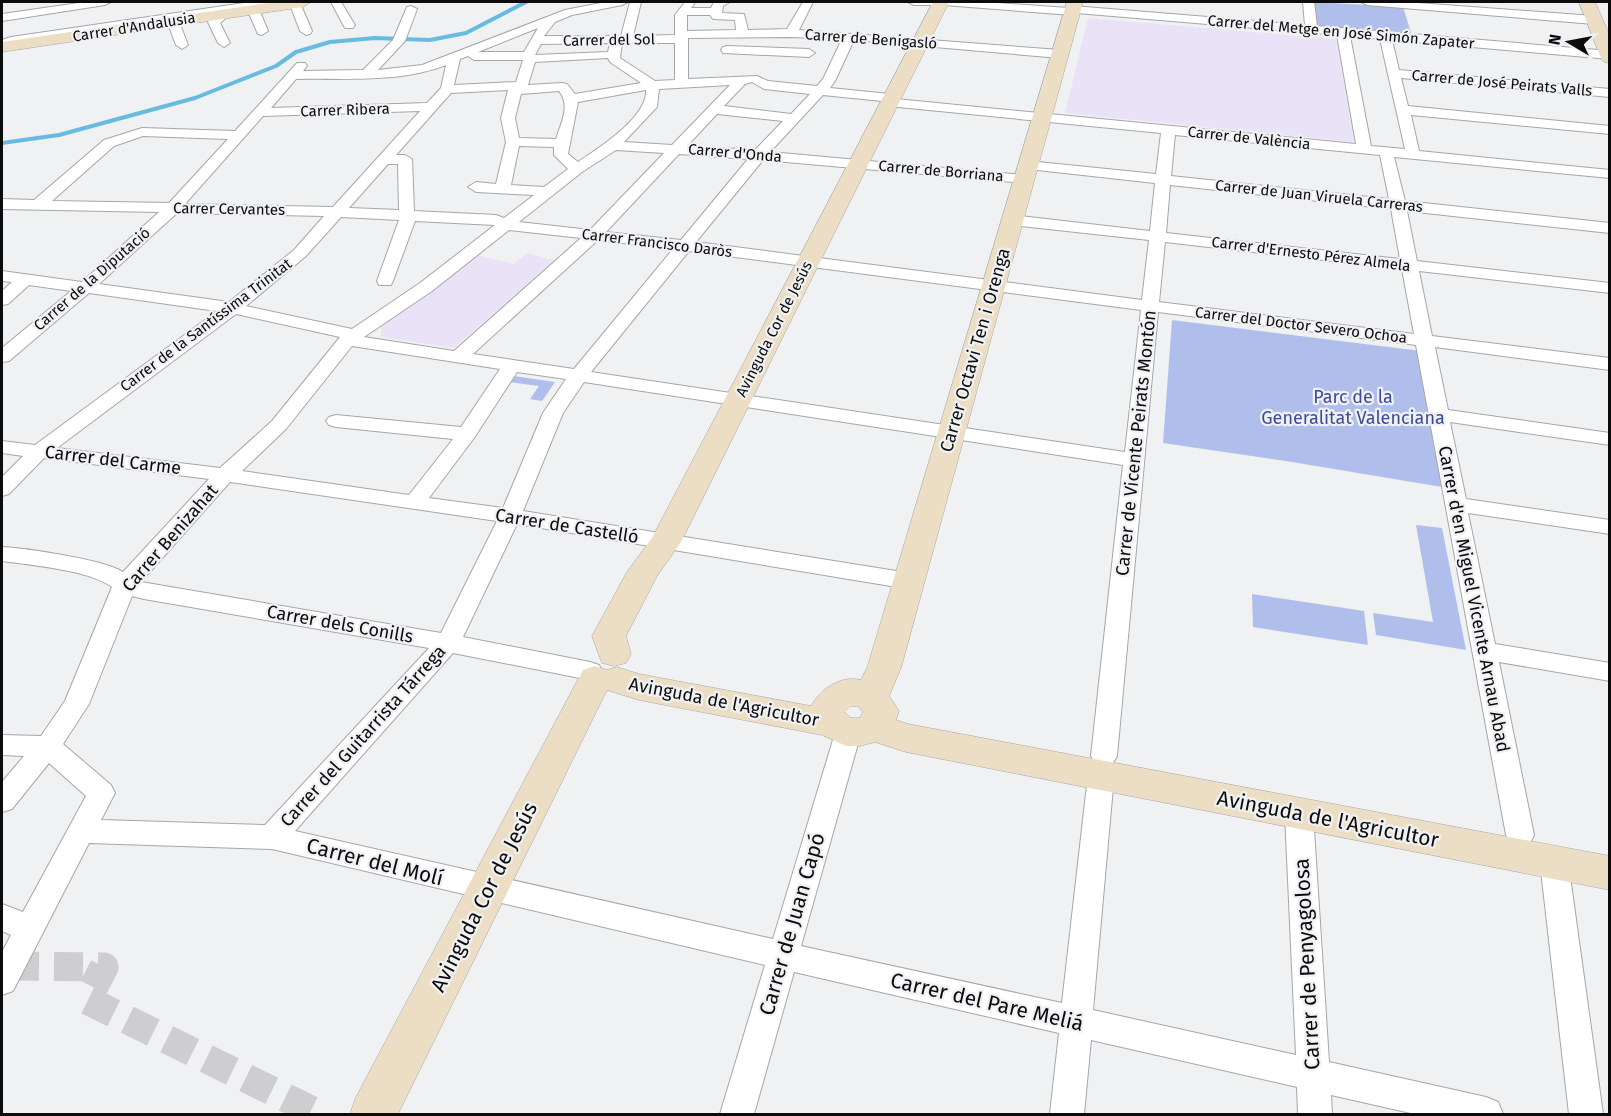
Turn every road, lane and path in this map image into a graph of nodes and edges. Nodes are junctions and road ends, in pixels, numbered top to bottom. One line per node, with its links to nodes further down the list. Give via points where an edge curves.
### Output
1 (102, 2): 25 (street); 30 (street)
2 (271, 2): 18 (street, Carrer d'Andalusia)
3 (298, 2): 18 (street, Carrer d'Andalusia); 34 (street)
4 (336, 2): 29 (street)
5 (622, 2): 26 (street, via 569,12)
6 (635, 2): 42 (street)
7 (725, 2): 22 (street, via 718,4)
8 (808, 2): 35 (street)
9 (914, 2): 10 (street, Carrer del Metge en José Simón Zapater)
10 (942, 2): 20 (street, Carrer del Metge en José Simón Zapater); 44 (street, Avinguda Cor de Jesús)
11 (1309, 2): 31 (street)
12 (1367, 2): 13 (street)
13 (1377, 2): 17 (street)
14 (1587, 2): 27 (street)
15 (1598, 2): 32 (street)
16 (408, 5): 19 (street); 56 (street, via 399,40)
17 (1409, 5): 27 (street); 40 (street)
18 (248, 6): 24 (street, Carrer d'Andalusia); 28 (street, Carrer d'Andalusia); 33 (street)
19 (425, 6)
20 (1073, 8): 31 (street, Carrer del Metge en José Simón Zapater); 50 (street, Carrer Octavi Ten i Orenga)
21 (684, 9): 22 (street); 43 (street)
22 (716, 13): 37 (street, via 717,17 740,16)
23 (169, 14): 24 (street, Carrer d'Andalusia); 28 (street); 46 (street); 47 (street, Carrer d'Andalusia)
24 (220, 14): 45 (street, via 222,17 214,22)
25 (2, 18)
26 (550, 20): 41 (street); 52 (street)
27 (1594, 20): 53 (street)
28 (140, 21): 30 (street, Carrer d'Andalusia)
29 (349, 26)
30 (105, 27): 47 (street, Carrer d'Andalusia)
31 (1311, 30): 36 (street, Carrer del Metge en José Simón Zapater)
32 (1610, 30)
33 (262, 31)
34 (306, 31)
35 (791, 33): 37 (street, Carrer de Benigasló); 38 (street, Carrer de Benigasló); 55 (street)
36 (1343, 33): 39 (street, Carrer del Metge en José Simón Zapater); 80 (street)
37 (742, 34): 43 (street, Carrer de Benigasló)
38 (850, 36): 44 (street, Carrer de Benigasló); 63 (street, Carrer del Guitarrista Tárrega, via 829,81)
39 (1385, 36): 40 (street, Carrer del Metge en José Simón Zapater); 57 (street)
40 (1420, 39): 53 (street, Carrer del Metge en José Simón Zapater)
41 (536, 40): 42 (street, Carrer del Sol); 54 (street)
42 (621, 40): 43 (street, Carrer del Sol); 51 (street)
43 (684, 42): 59 (street)
44 (920, 42): 50 (street, Carrer de Benigasló); 66 (street, Avinguda Cor de Jesús)
45 (224, 43)
46 (182, 45)
47 (2, 46)
48 (714, 49): 55 (street)
49 (809, 53): 55 (street)
50 (1060, 54): 72 (street, Carrer Octavi Ten i Orenga)
51 (615, 55): 54 (street); 60 (street, via 614,59)
52 (458, 57): 54 (street); 56 (street, via 424,69); 62 (street, Carrer de la Santíssima Trinitat)
53 (1609, 57)
54 (529, 58): 61 (street)
55 (765, 65): 58 (street); 63 (street, Carrer de València, via 764,85)
56 (368, 73): 70 (street, Carrer de la Diputació, via 297,70)
57 (1394, 73): 64 (street, Carrer de José Peirats Valls); 69 (street)
58 (742, 80): 59 (street); 68 (street)
59 (682, 84): 60 (street)
60 (652, 85): 65 (street); 78 (street, Carrer Benizahat, via 650,107)
61 (518, 88): 62 (street); 65 (street, via 562,87); 76 (street, via 508,118)
62 (447, 89): 67 (street, Carrer de la Santíssima Trinitat)
63 (818, 91): 66 (street, Carrer de València); 71 (street, Carrer del Guitarrista Tárrega)
64 (1610, 93)
65 (571, 99): 77 (street)
66 (889, 100): 72 (street, Carrer de València); 85 (street, Avinguda Cor de Jesús)
67 (431, 107): 70 (street, Carrer Ribera); 84 (street, Carrer de la Santíssima Trinitat)
68 (713, 109): 71 (street); 79 (street)
69 (1402, 110): 74 (street); 82 (street)
70 (259, 112): 75 (street, Carrer de la Diputació)
71 (793, 118): 83 (street, Carrer del Guitarrista Tárrega)
72 (1042, 118): 73 (street, Carrer de València); 87 (street, Carrer Octavi Ten i Orenga)
73 (1168, 130): 80 (street, Carrer de València); 89 (street, Carrer de Vicente Peirats Montón)
74 (1610, 130)
75 (238, 135): 94 (street, via 142,132 109,143); 96 (street, Carrer de la Diputació)
76 (513, 142): 77 (street); 91 (street)
77 (560, 143): 86 (street, via 561,155)
78 (613, 146): 79 (street, Carrer d'Onda); 86 (street, Carrer Benizahat)
79 (675, 148): 83 (street, Carrer d'Onda); 103 (street)
80 (1364, 149): 81 (street, Carrer de València)
81 (1386, 152): 82 (street, Carrer de València); 95 (street, Carrer d'en Miguel Vicente Arnau Abad)
82 (1413, 154): 88 (street, Carrer de València)
83 (759, 155): 85 (street, Carrer d'Onda); 105 (street, Carrer del Guitarrista Tárrega)
84 (384, 160): 97 (street, Carrer de la Santíssima Trinitat); 98 (street, via 405,159)
85 (858, 164): 87 (street, Carrer de Borriana); 106 (street, Avinguda Cor de Jesús)
86 (578, 169): 92 (street, Carrer Benizahat)
87 (1026, 172): 89 (street, Carrer de Juan Viruela Carreras); 100 (street, Carrer Octavi Ten i Orenga)
88 (1610, 174)
89 (1163, 180): 95 (street, Carrer de Juan Viruela Carreras); 104 (street, Carrer de Vicente Peirats Montón)
90 (476, 187): 91 (street)
91 (502, 189): 92 (street)
92 (552, 189): 101 (street, Carrer Benizahat)
93 (2, 204): 94 (street, Carrer Cervantes)
94 (38, 205): 96 (street, Carrer Cervantes)
95 (1398, 205): 102 (street, Carrer de Juan Viruela Carreras); 107 (street, Carrer d'en Miguel Vicente Arnau Abad)
96 (173, 208): 97 (street, Carrer Cervantes); 112 (street, Carrer de la Diputació)
97 (337, 212): 98 (street, Carrer Cervantes); 116 (street, Carrer de la Santíssima Trinitat, via 300,253)
98 (406, 214): 99 (street, Carrer Cervantes); 110 (street, via 407,222)
99 (457, 216): 101 (street, Carrer Francisco Daròs)
100 (1012, 220): 104 (street, Carrer d'Ernesto Pérez Almela); 111 (street, Carrer Octavi Ten i Orenga)
101 (507, 225): 103 (street, Carrer Francisco Daròs); 117 (street, Carrer Benizahat)
102 (1610, 228)
103 (593, 236): 105 (street, Carrer Francisco Daròs); 120 (street)
104 (1157, 237): 107 (street, Carrer d'Ernesto Pérez Almela); 115 (street, Carrer de Vicente Peirats Montón)
105 (684, 247): 106 (street, Carrer Francisco Daròs); 123 (street, Carrer del Guitarrista Tárrega)
106 (808, 261): 111 (street, Carrer Francisco Daròs); 124 (street, Avinguda Cor de Jesús)
107 (1410, 266): 113 (street, Carrer d'Ernesto Pérez Almela); 118 (street, Carrer d'en Miguel Vicente Arnau Abad)
108 (2, 276): 109 (street)
109 (26, 279): 112 (street); 114 (street)
110 (385, 282)
111 (993, 286): 115 (street, Carrer del Doctor Severo Ochoa); 127 (street, Carrer Octavi Ten i Orenga)
112 (86, 287): 116 (street); 119 (street, Carrer de la Diputació)
113 (1610, 288)
114 (2, 300)
115 (1150, 306): 118 (street, Carrer del Doctor Severo Ochoa); 132 (street, Carrer de Vicente Peirats Montón)
116 (232, 308): 117 (street); 131 (street, Carrer de la Santíssima Trinitat)
117 (352, 338): 120 (street, via 375,348); 133 (street, Carrer Benizahat, via 279,424)
118 (1424, 340): 121 (street, Carrer del Doctor Severo Ochoa); 125 (street, Carrer d'en Miguel Vicente Arnau Abad)
119 (2, 357)
120 (458, 357): 122 (street)
121 (1610, 364)
122 (511, 366): 123 (street); 128 (street)
123 (578, 376): 124 (street); 137 (street, Carrer del Guitarrista Tárrega, via 552,413)
124 (737, 401): 127 (street); 139 (street, Avinguda Cor de Jesús)
125 (1439, 415): 129 (street); 136 (street, Carrer d'en Miguel Vicente Arnau Abad)
126 (336, 421): 128 (street)
127 (951, 433): 132 (street); 141 (street, Carrer Octavi Ten i Orenga)
128 (467, 434): 135 (street)
129 (1610, 439)
130 (2, 447): 131 (street, Carrer del Carme)
131 (40, 451): 133 (street, Carrer del Carme); 134 (street, Carrer de la Santíssima Trinitat)
132 (1134, 460): 150 (street, Carrer de Vicente Peirats Montón)
133 (225, 475): 135 (street, Carrer de Castelló); 142 (street, Carrer Benizahat)
134 (2, 489)
135 (414, 503): 137 (street, Carrer de Castelló)
136 (1456, 504): 138 (street); 144 (street, Carrer d'en Miguel Vicente Arnau Abad)
137 (510, 516): 139 (street, Carrer de Castelló); 143 (street, Carrer del Guitarrista Tárrega)
138 (1610, 527)
139 (665, 542): 141 (street, Carrer de Castelló); 145 (street, Avinguda Cor de Jesús, via 643,572 609,636)
140 (2, 554): 142 (street, Carrer dels Conills, via 110,574)
141 (909, 582): 147 (street, Carrer Octavi Ten i Orenga, via 884,668)
142 (125, 585): 143 (street, Carrer dels Conills); 149 (street, Carrer Benizahat, via 76,704)
143 (448, 643): 145 (street, Carrer dels Conills); 155 (street, Carrer del Guitarrista Tárrega)
144 (1485, 651): 146 (street); 154 (street, Carrer d'en Miguel Vicente Arnau Abad)
145 (609, 670): 147 (street, Avinguda de l'Agricultor, via 639,687); 159 (street, Avinguda Cor de Jesús)
146 (1610, 672)
147 (856, 715): 150 (street, Avinguda de l'Agricultor, via 906,738); 162 (street, Carrer de Juan Capó)
148 (2, 745): 149 (street)
149 (48, 747): 151 (street, Carrer Benizahat); 153 (street, via 101,793)
150 (1103, 766): 152 (street, Avinguda de l'Agricultor); 154 (street, Avinguda de l'Agricultor); 164 (street, Carrer de Vicente Peirats Montón)
151 (2, 801)
152 (1299, 814): 157 (street, Avinguda de l'Agricultor); 165 (street, Carrer de Penyagolosa)
153 (81, 831): 155 (street, Carrer del Molí); 161 (street)
154 (1520, 835): 156 (street, Avinguda de l'Agricultor); 157 (street, Avinguda de l'Agricultor)
155 (272, 837): 159 (street, Carrer del Molí)
156 (1610, 852)
157 (1554, 862): 158 (street, Avinguda de l'Agricultor); 171 (street)
158 (1610, 873)
159 (488, 889): 162 (street, Carrer del Pare Meliá); 166 (street, Avinguda Cor de Jesús)
160 (2, 917): 161 (street)
161 (29, 929): 163 (street)
162 (783, 956): 164 (street, Carrer del Pare Meliá); 167 (street, Carrer de Juan Capó)
163 (2, 981)
164 (1077, 1022): 165 (street, Carrer del Pare Meliá); 168 (street, Carrer de Vicente Peirats Montón)
165 (1313, 1076): 169 (street, Carrer de Penyagolosa); 170 (street, Carrer del Pare Meliá)
166 (373, 1114)
167 (737, 1114)
168 (1067, 1114)
169 (1315, 1114)
170 (1486, 1114)
171 (1586, 1114)

